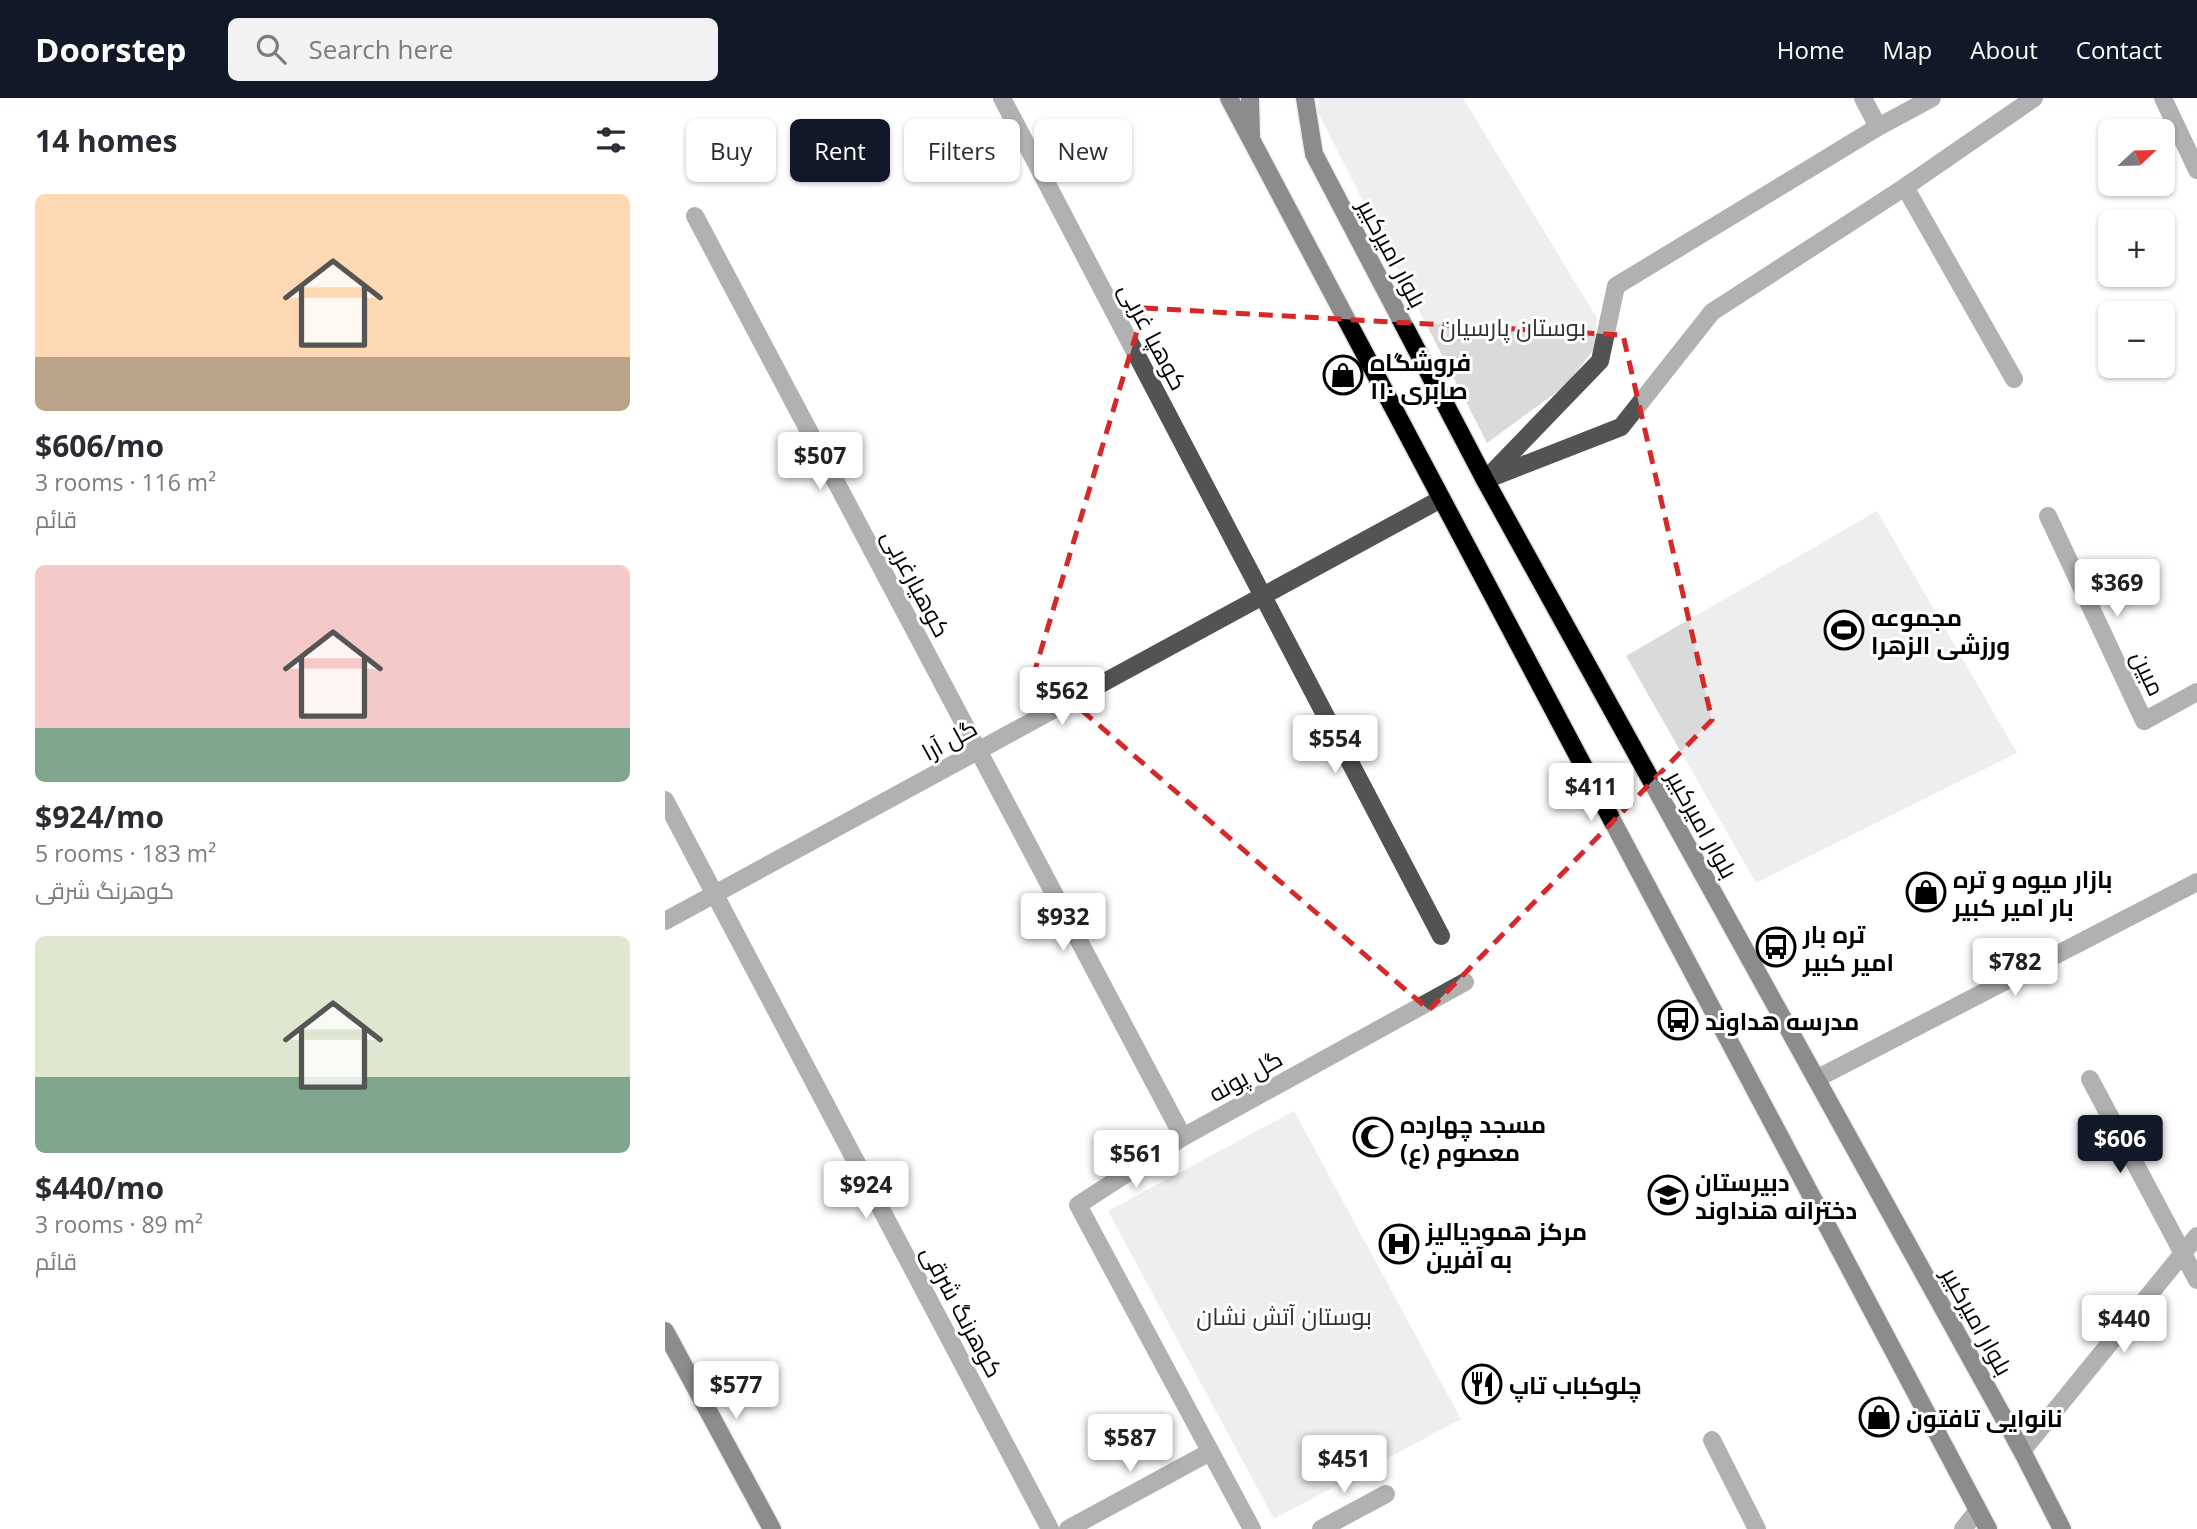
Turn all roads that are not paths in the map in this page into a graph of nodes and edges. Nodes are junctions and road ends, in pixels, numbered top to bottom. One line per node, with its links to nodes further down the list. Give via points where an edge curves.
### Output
1 (1002, 98): 18 (street, کوهپا غربی)
2 (1229, 98): 10 (main road)
3 (1250, 98): 10 (main road)
4 (1305, 98): 15 (main road, بلوار امیرکبیر, via 1314,155)
5 (1863, 98): 9 (street)
6 (1932, 98): 9 (street)
7 (2034, 98): 12 (street)
8 (2162, 98): 11 (street)
9 (1878, 127): 15 (street, via 1616,286 1599,361)
10 (1252, 142): 16 (main road)
11 (2197, 170)
12 (1905, 187): 14 (street); 15 (street, via 1712,312 1621,427)
13 (695, 216): 20 (street, کوهیارغربی)
14 (2014, 379)
15 (1485, 480): 27 (main road, بلوار امیرکبیر)
16 (1441, 499): 18 (street, گل آرا); 38 (main road)
17 (2048, 516): 19 (street, مبین, via 2144,721)
18 (1263, 596): 20 (street, گل آرا); 25 (street, کوهپا غربی)
19 (2197, 692)
20 (978, 751): 23 (street, گل آرا); 29 (street, کوهیارغربی)
21 (665, 800): 23 (street, کوهرنگ شرقی)
22 (2197, 882): 27 (street)
23 (715, 894): 24 (street, گل آرا); 40 (street, کوهرنگ شرقی)
24 (665, 921)
25 (1441, 936)
26 (1465, 982): 29 (street, گل پونه)
27 (1816, 1079): 35 (main road, بلوار امیرکبیر)
28 (2090, 1079): 31 (street)
29 (1183, 1137): 36 (street, گل پونه, via 1078,1205)
30 (2197, 1236): 31 (street)
31 (2183, 1254): 32 (street); 35 (street)
32 (2197, 1280)
33 (665, 1331): 39 (main road)
34 (1712, 1440): 44 (street)
35 (2022, 1451): 47 (main road, بلوار امیرکبیر)
36 (1210, 1452): 41 (street); 42 (street, گل پونه)
37 (1386, 1494): 43 (street)
38 (1978, 1510): 45 (street); 46 (main road)
39 (772, 1529)
40 (1051, 1529)
41 (1068, 1529)
42 (1252, 1529)
43 (1321, 1529)
44 (1758, 1529)
45 (1963, 1529)
46 (1988, 1529)
47 (2062, 1529)

